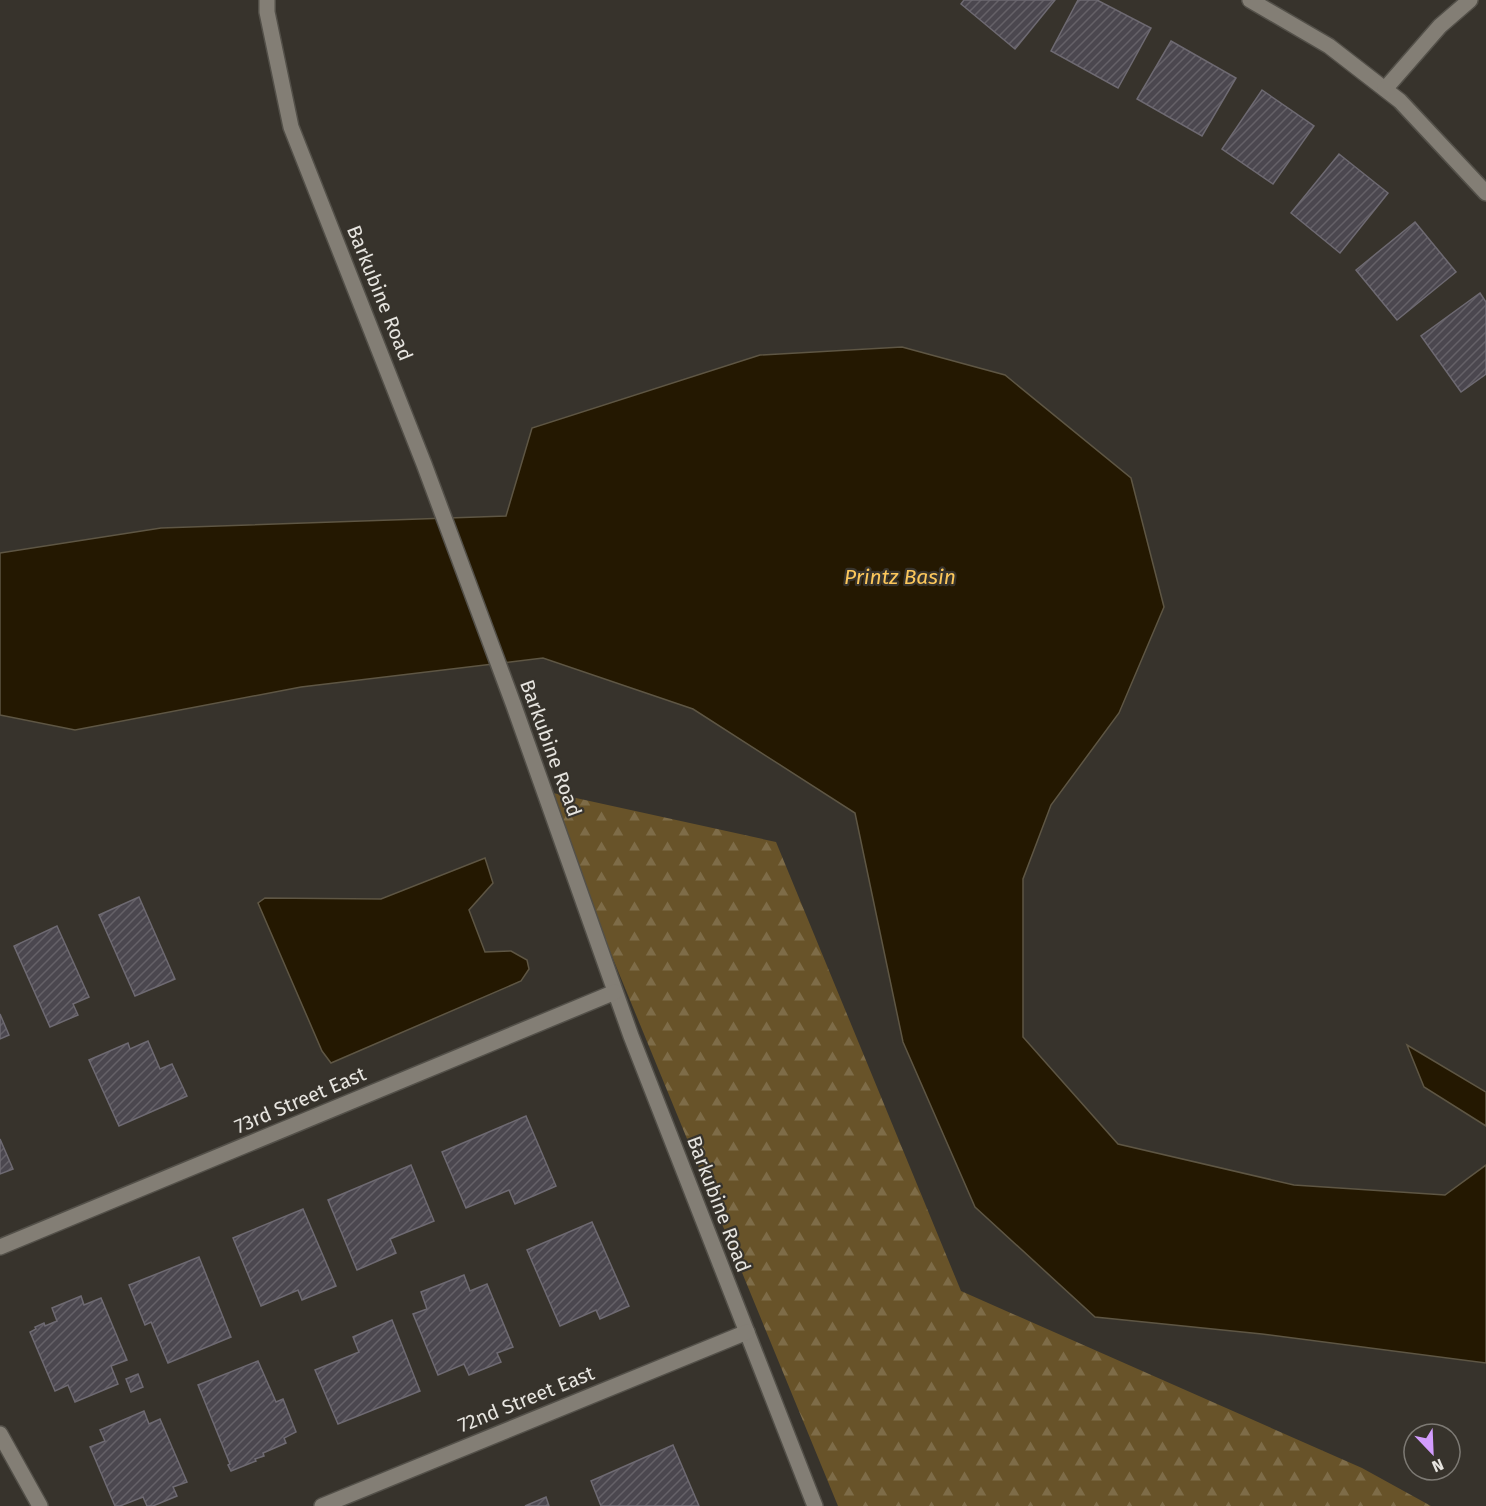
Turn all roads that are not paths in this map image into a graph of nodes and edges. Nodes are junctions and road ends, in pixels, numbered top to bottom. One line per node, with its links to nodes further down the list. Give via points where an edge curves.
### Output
1 (267, 0): 6 (street, Barkubine Road, via 291,127 424,464)
2 (1250, 0): 4 (street, via 1329,46)
3 (1470, 0): 4 (street, via 1440,26)
4 (1385, 89): 5 (street)
5 (1486, 193)
6 (615, 992): 7 (street, 73rd Street East); 8 (street, Barkubine Road)
7 (0, 1247)
8 (747, 1332): 11 (street, 72nd Street East); 12 (street, Barkubine Road)
9 (0, 1434): 10 (street)
10 (40, 1506)
11 (322, 1506)
12 (815, 1506)

